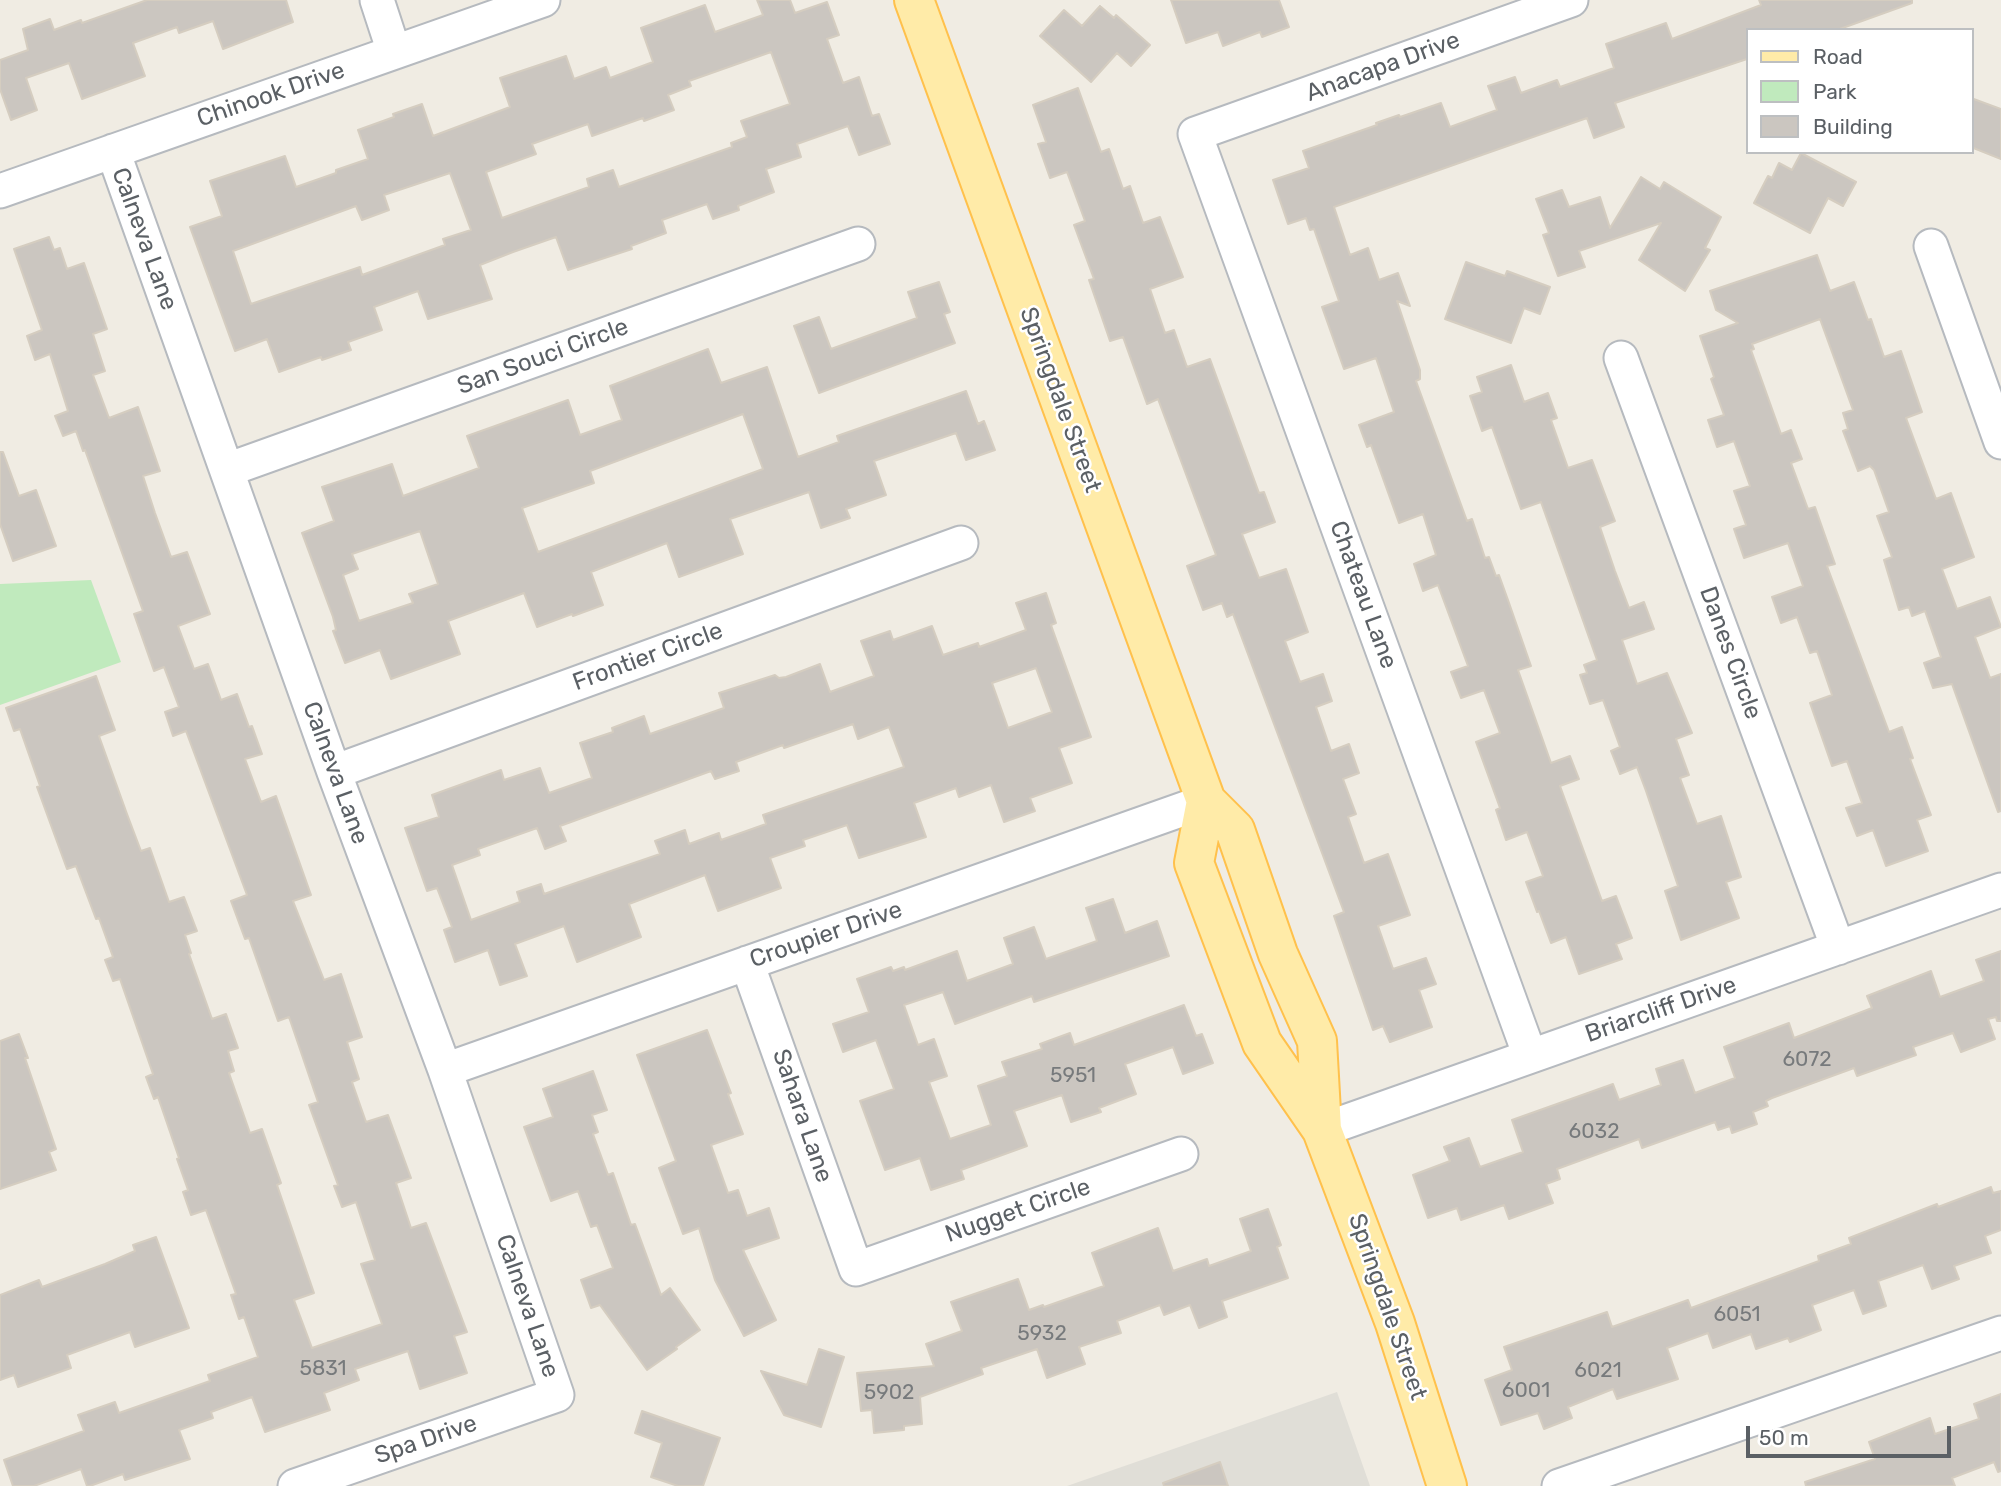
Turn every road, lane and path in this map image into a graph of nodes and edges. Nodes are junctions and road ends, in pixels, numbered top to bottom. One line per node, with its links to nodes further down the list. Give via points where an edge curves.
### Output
1 (377, 0): 5 (street)
2 (543, 0): 5 (street, Chinook Drive)
3 (915, 0): 16 (main road, Springdale Street)
4 (1571, 0): 6 (street, Anacapa Drive)
5 (394, 52): 7 (street, Chinook Drive)
6 (1195, 134): 20 (street, Chateau Lane)
7 (113, 151): 8 (street, Chinook Drive); 13 (street, Calneva Lane)
8 (0, 191)
9 (858, 243): 13 (street, San Souci Circle)
10 (1931, 247): 12 (street)
11 (1621, 358): 18 (street, Danes Circle)
12 (2001, 442)
13 (227, 470): 15 (street, Calneva Lane)
14 (961, 543): 15 (street, Frontier Circle)
15 (334, 772): 21 (street, Calneva Lane)
16 (1206, 801): 19 (street, Croupier Drive); 22 (main road, Springdale Street, via 1235,830 1278,954 1317,1041); 22 (main road, Springdale Street, via 1194,863 1262,1043)
17 (2001, 890): 18 (street, Briarcliff Drive)
18 (1838, 948): 20 (street, Briarcliff Drive)
19 (747, 963): 21 (street, Croupier Drive); 24 (street, Sahara Lane)
20 (1531, 1056): 22 (street, Briarcliff Drive)
21 (446, 1070): 26 (street, Calneva Lane)
22 (1322, 1129): 28 (main road, Springdale Street, via 1395,1323)
23 (1181, 1154): 24 (street, Nugget Circle)
24 (856, 1269)
25 (2001, 1333): 29 (street)
26 (557, 1395): 27 (street, Spa Drive)
27 (295, 1486)
28 (1447, 1486)
29 (1559, 1486)

